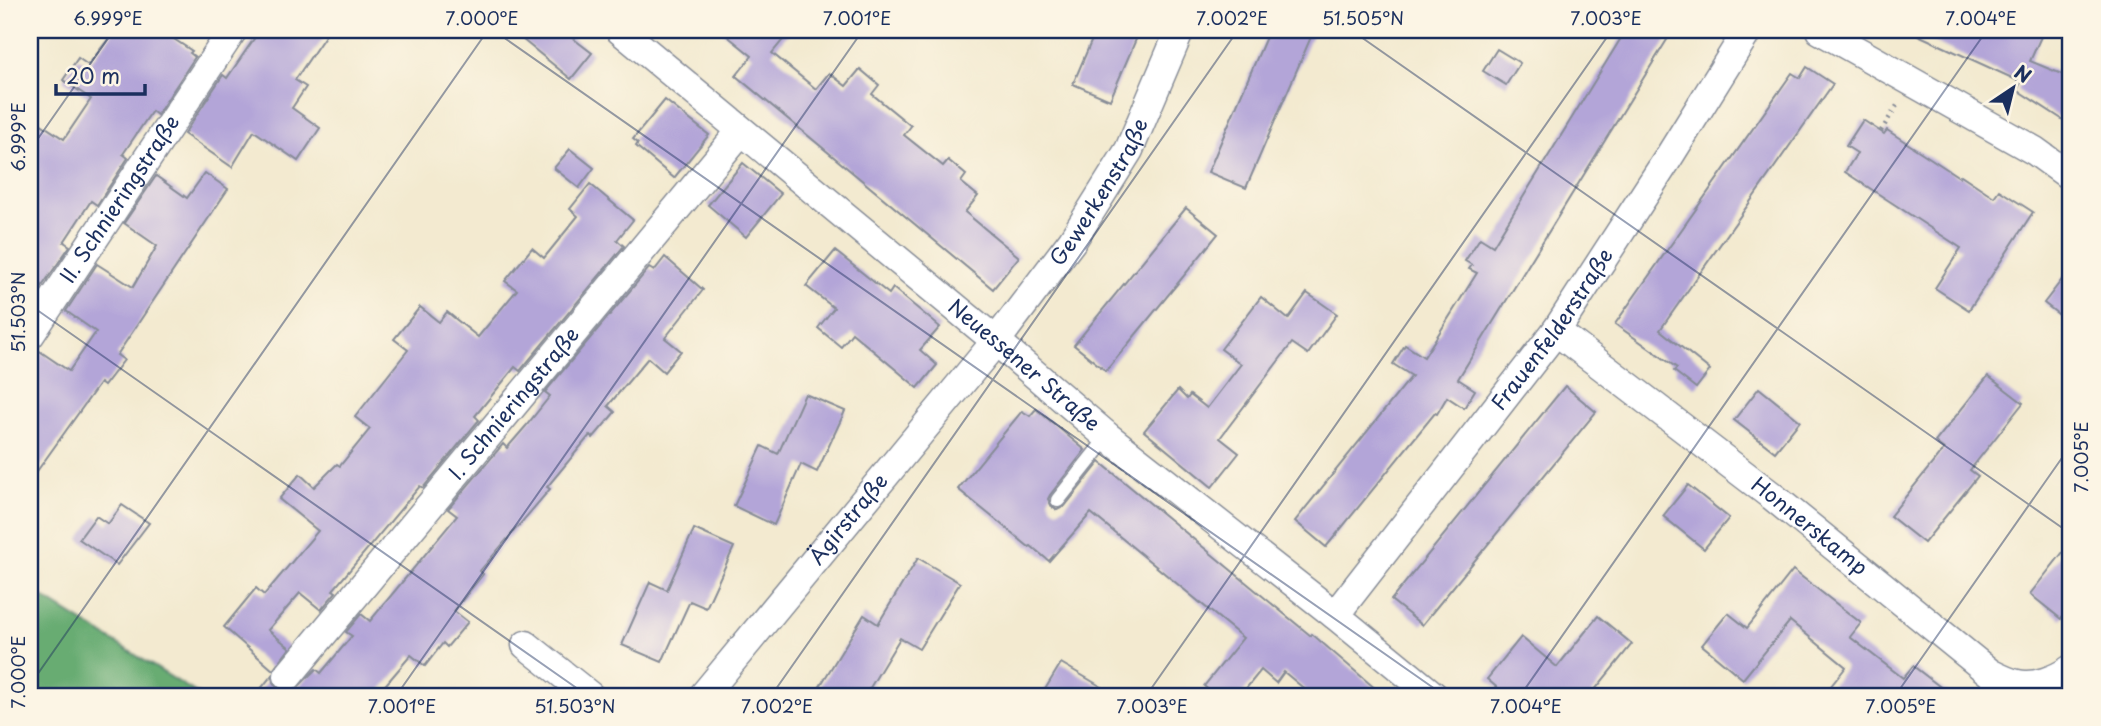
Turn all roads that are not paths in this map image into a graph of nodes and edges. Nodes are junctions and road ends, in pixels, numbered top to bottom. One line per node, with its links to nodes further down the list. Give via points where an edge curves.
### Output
1 (233, 30): 9 (street, II. Schnieringstraße)
2 (620, 30): 6 (street, Neuessener Straße)
3 (1180, 30): 10 (street, Gewerkenstraße, via 1129,150 1072,241)
4 (1748, 30): 8 (street, Frauenfelderstraße)
5 (1820, 30): 7 (street, via 2035,151)
6 (741, 131): 10 (street, Neuessener Straße); 16 (street, I. Schnieringstraße)
7 (2071, 177)
8 (1556, 331): 13 (street, Frauenfelderstraße); 15 (street, Honnerskamp, via 1772,496 1990,673 2018,684 2050,680)
9 (30, 335)
10 (996, 341): 11 (street, Neuessener Straße); 18 (street, Ägirstraße)
11 (1108, 437): 12 (lane); 13 (street, Neuessener Straße)
12 (1058, 500)
13 (1335, 615): 19 (street, Neuessener Straße)
14 (526, 645): 17 (street)
15 (2071, 669)
16 (288, 676)
17 (590, 696)
18 (703, 696)
19 (1434, 696)

